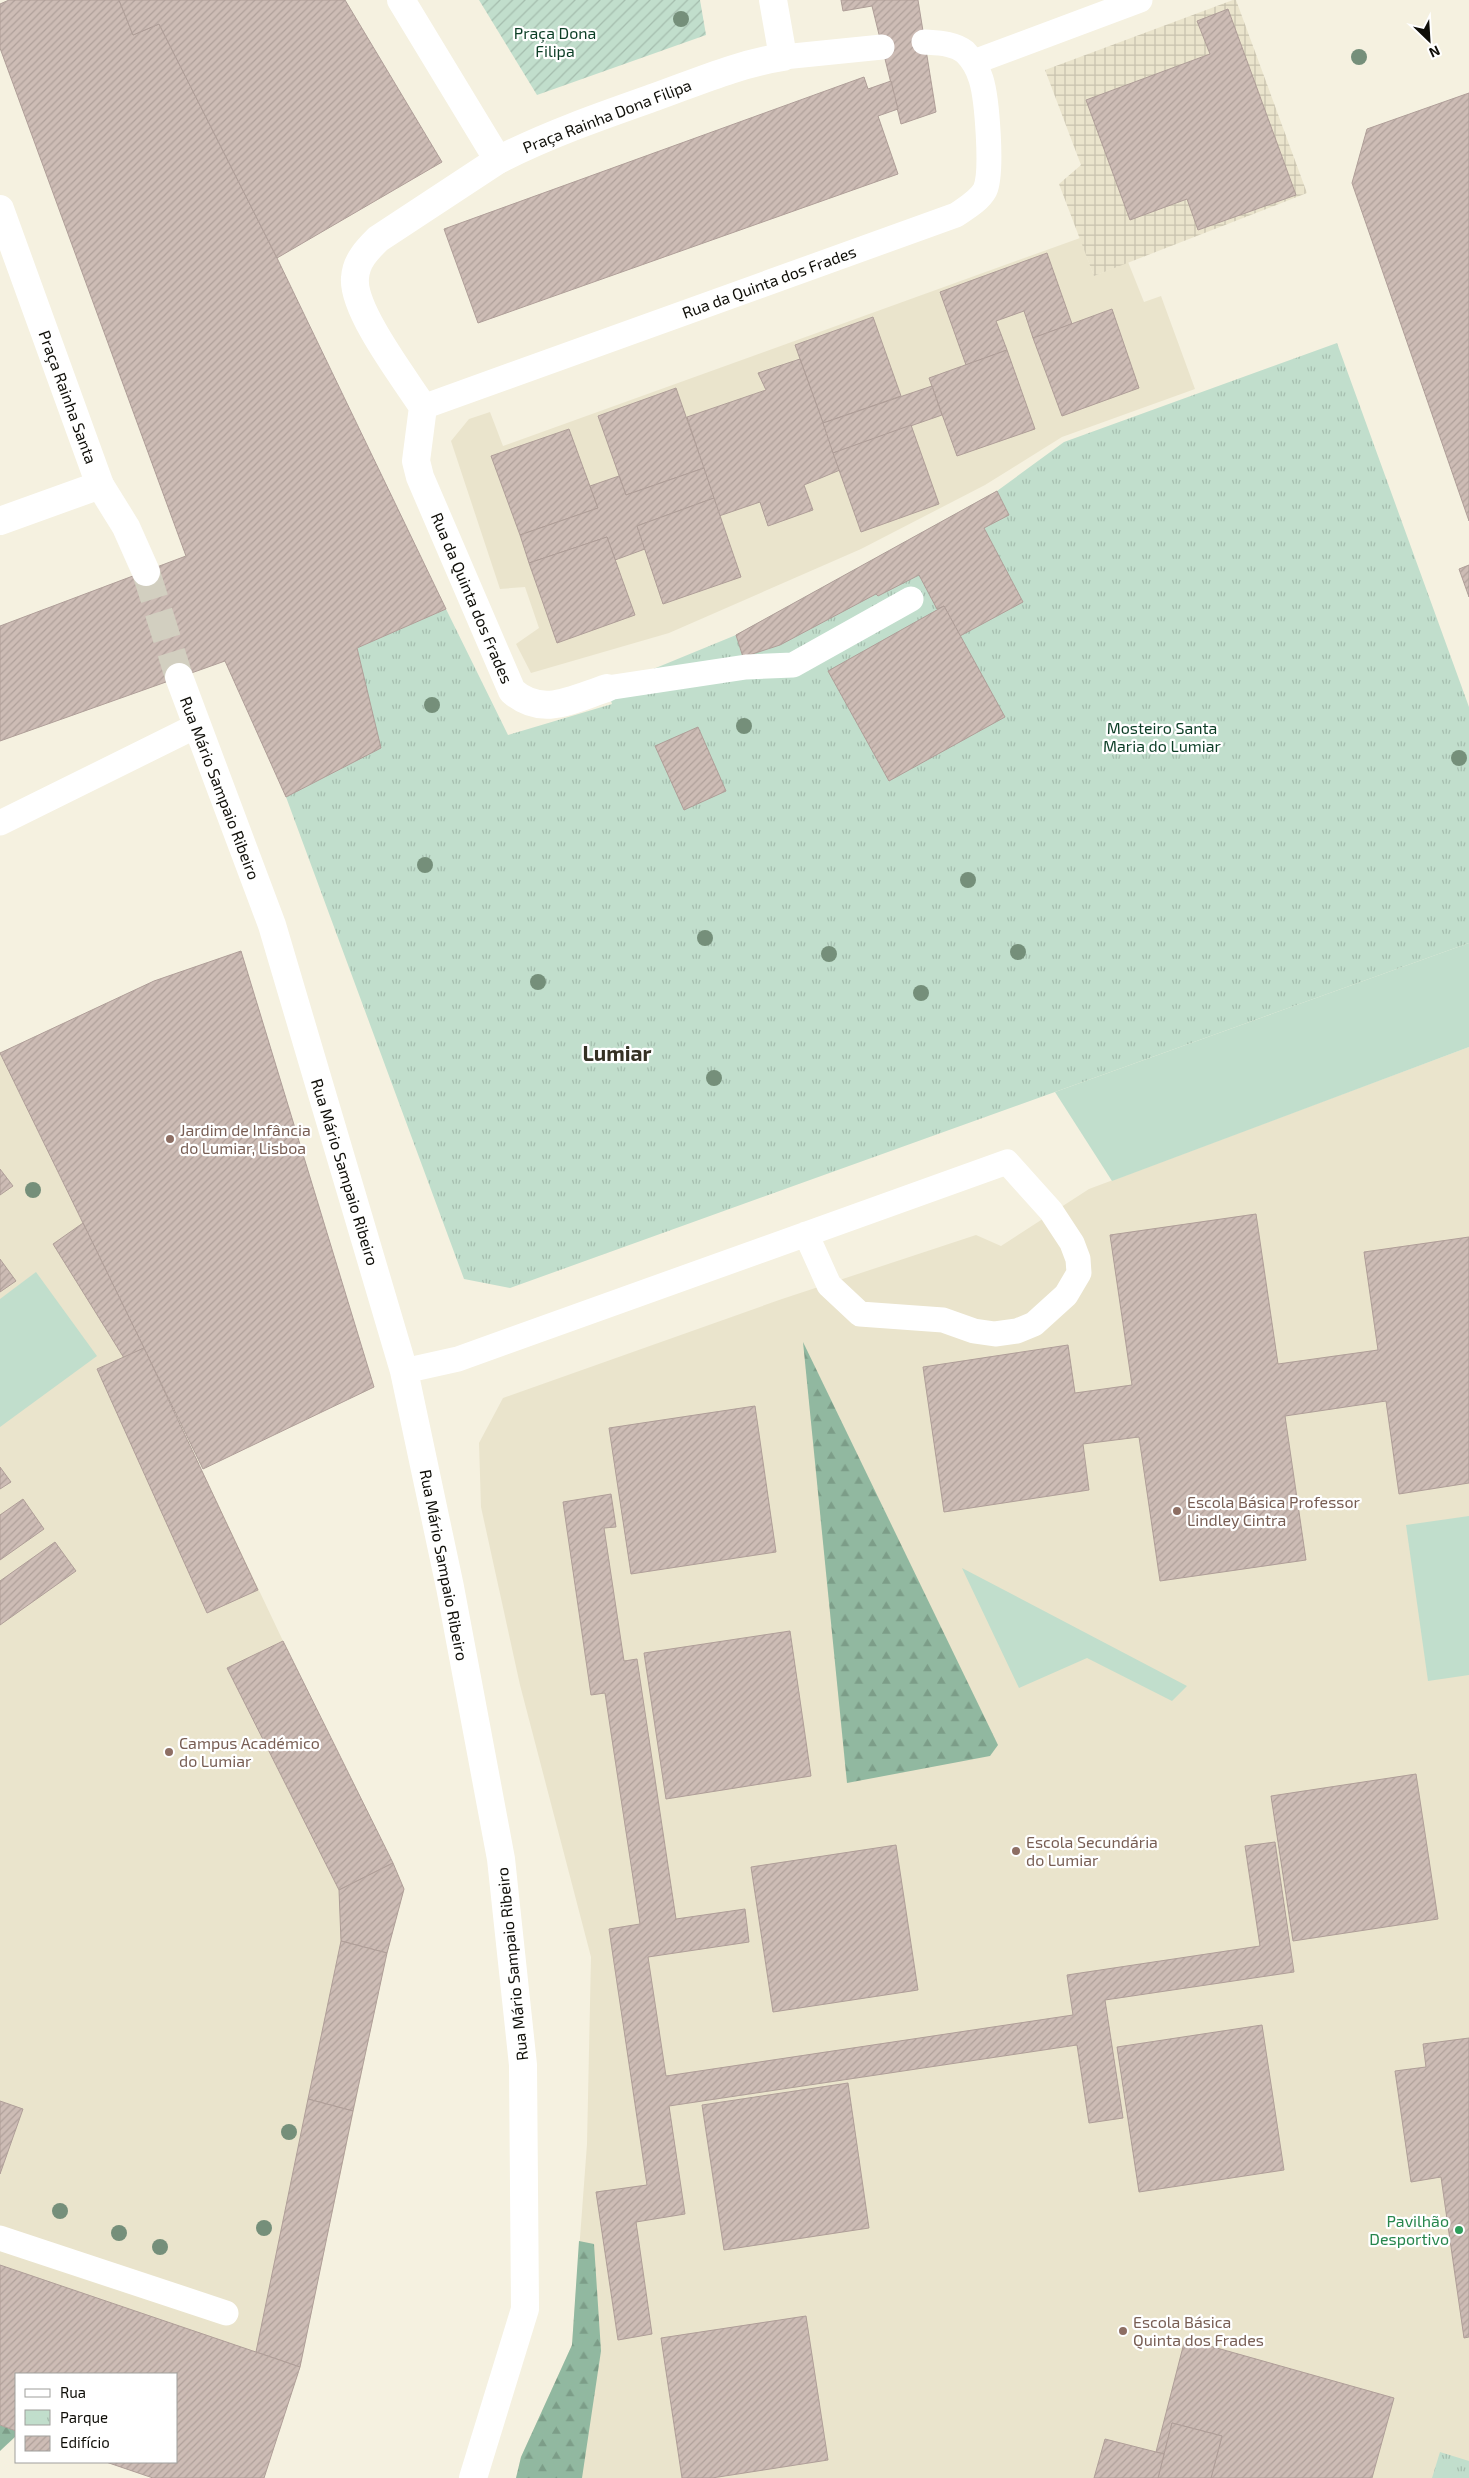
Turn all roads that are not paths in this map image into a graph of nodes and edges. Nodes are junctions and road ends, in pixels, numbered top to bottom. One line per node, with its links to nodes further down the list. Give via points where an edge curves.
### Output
1 (401, 0): 8 (street)
2 (773, 0): 6 (street)
3 (1140, 0): 7 (lane)
4 (924, 42): 7 (lane, via 950,44)
5 (882, 47): 6 (lane)
6 (783, 57): 8 (street, Praça Rainha Dona Filipa, via 758,61 542,137)
7 (974, 62): 10 (lane, Rua da Quinta dos Frades, via 981,80 989,178 984,192 964,210)
8 (498, 160): 10 (street, via 378,239 358,264 354,279 363,314)
9 (0, 208): 11 (street, Praça Rainha Santa)
10 (423, 407): 16 (street, Rua da Quinta dos Frades, via 416,461 420,477 512,691 528,703 551,706)
11 (100, 485): 12 (street, Praça Rainha Santa); 13 (street, via 126,527)
12 (0, 521)
13 (146, 572)
14 (911, 599): 16 (lane, via 793,665 746,667)
15 (179, 677): 17 (street, Rua Mário Sampaio Ribeiro)
16 (607, 688)
17 (196, 726): 18 (lane); 20 (street, Rua Mário Sampaio Ribeiro, via 272,925)
18 (0, 823)
19 (806, 1234): 19 (lane, via 829,1285 860,1314 943,1320 974,1331 1006,1333 1034,1324 1066,1295 1079,1273 1072,1243 1051,1211 1007,1162); 20 (lane, via 458,1358)
20 (404, 1371): 23 (street, Rua Mário Sampaio Ribeiro, via 450,1587 501,1859 523,2065 525,2309)
21 (0, 2238): 22 (lane)
22 (226, 2313)
23 (473, 2478)

